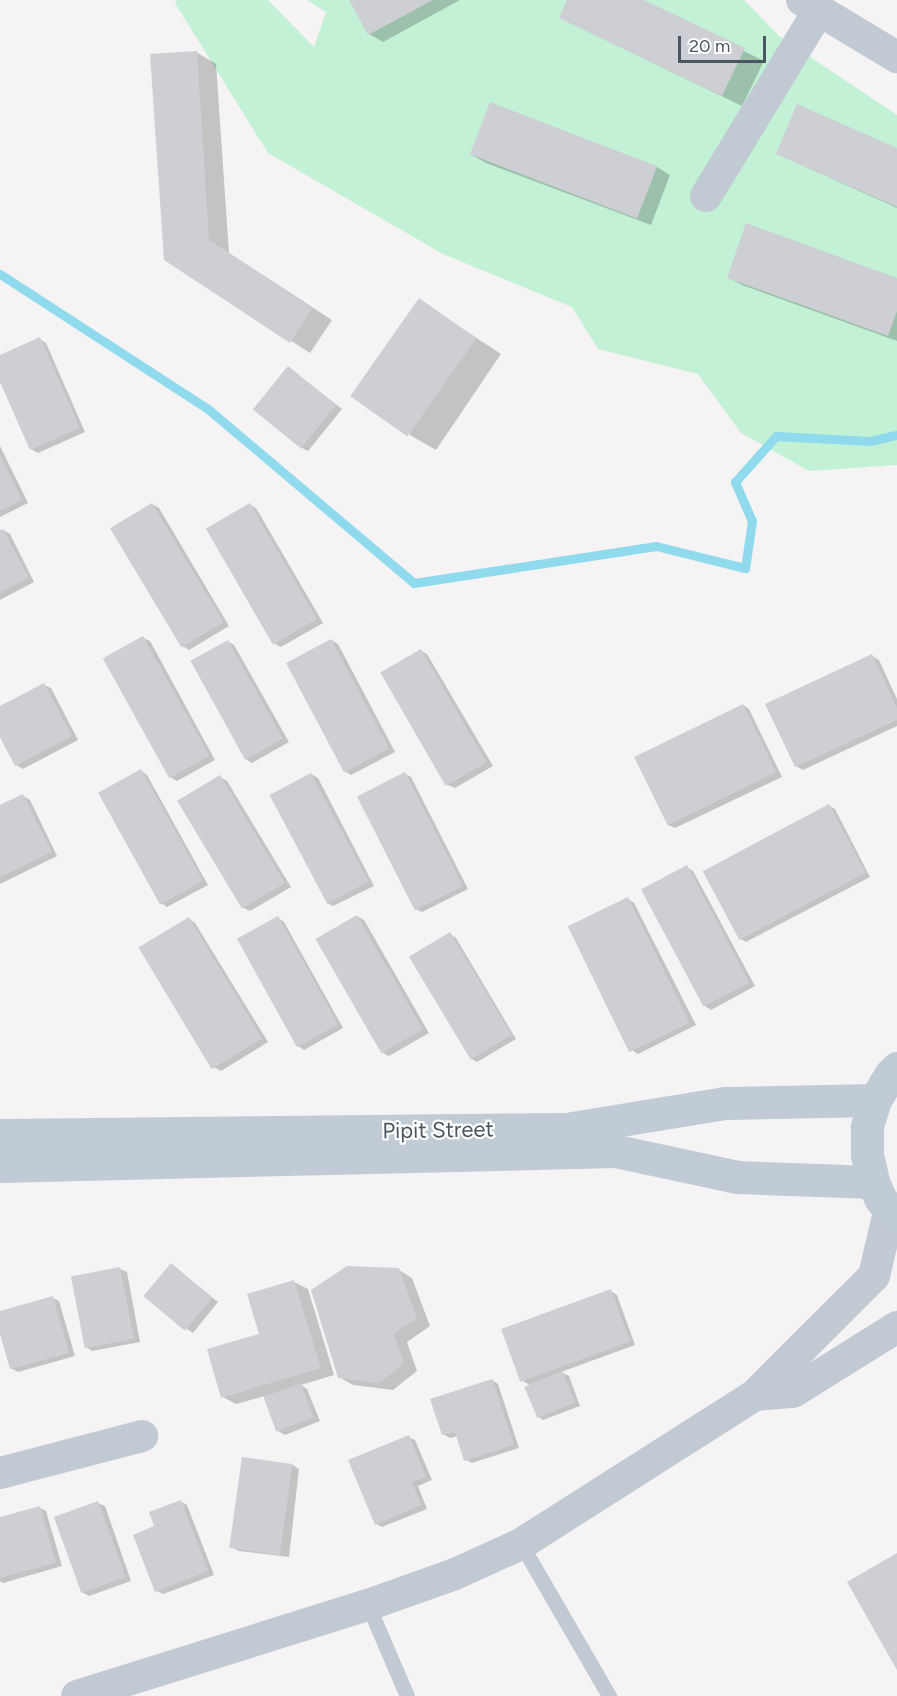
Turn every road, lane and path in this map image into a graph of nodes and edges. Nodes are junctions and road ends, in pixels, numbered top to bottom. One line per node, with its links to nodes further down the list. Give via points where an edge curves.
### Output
1 (811, 5): 2 (street); 3 (street)
2 (897, 57)
3 (706, 196)
4 (897, 1068): 5 (main road)
5 (875, 1100): 6 (main road, Pipit Street, via 725,1103 566,1129); 8 (main road, via 867,1127 867,1155)
6 (0, 1135)
7 (0, 1166): 8 (main road, Pipit Street, via 616,1151 737,1177)
8 (873, 1182): 9 (main road)
9 (893, 1216): 11 (street, via 874,1276)
10 (897, 1328): 11 (street, via 793,1392)
11 (755, 1395): 14 (street)
12 (142, 1436): 13 (street)
13 (0, 1473)
14 (521, 1544): 15 (street, via 455,1574); 18 (lane)
15 (368, 1605): 16 (street); 17 (lane)
16 (77, 1696)
17 (407, 1696)
18 (609, 1696)

